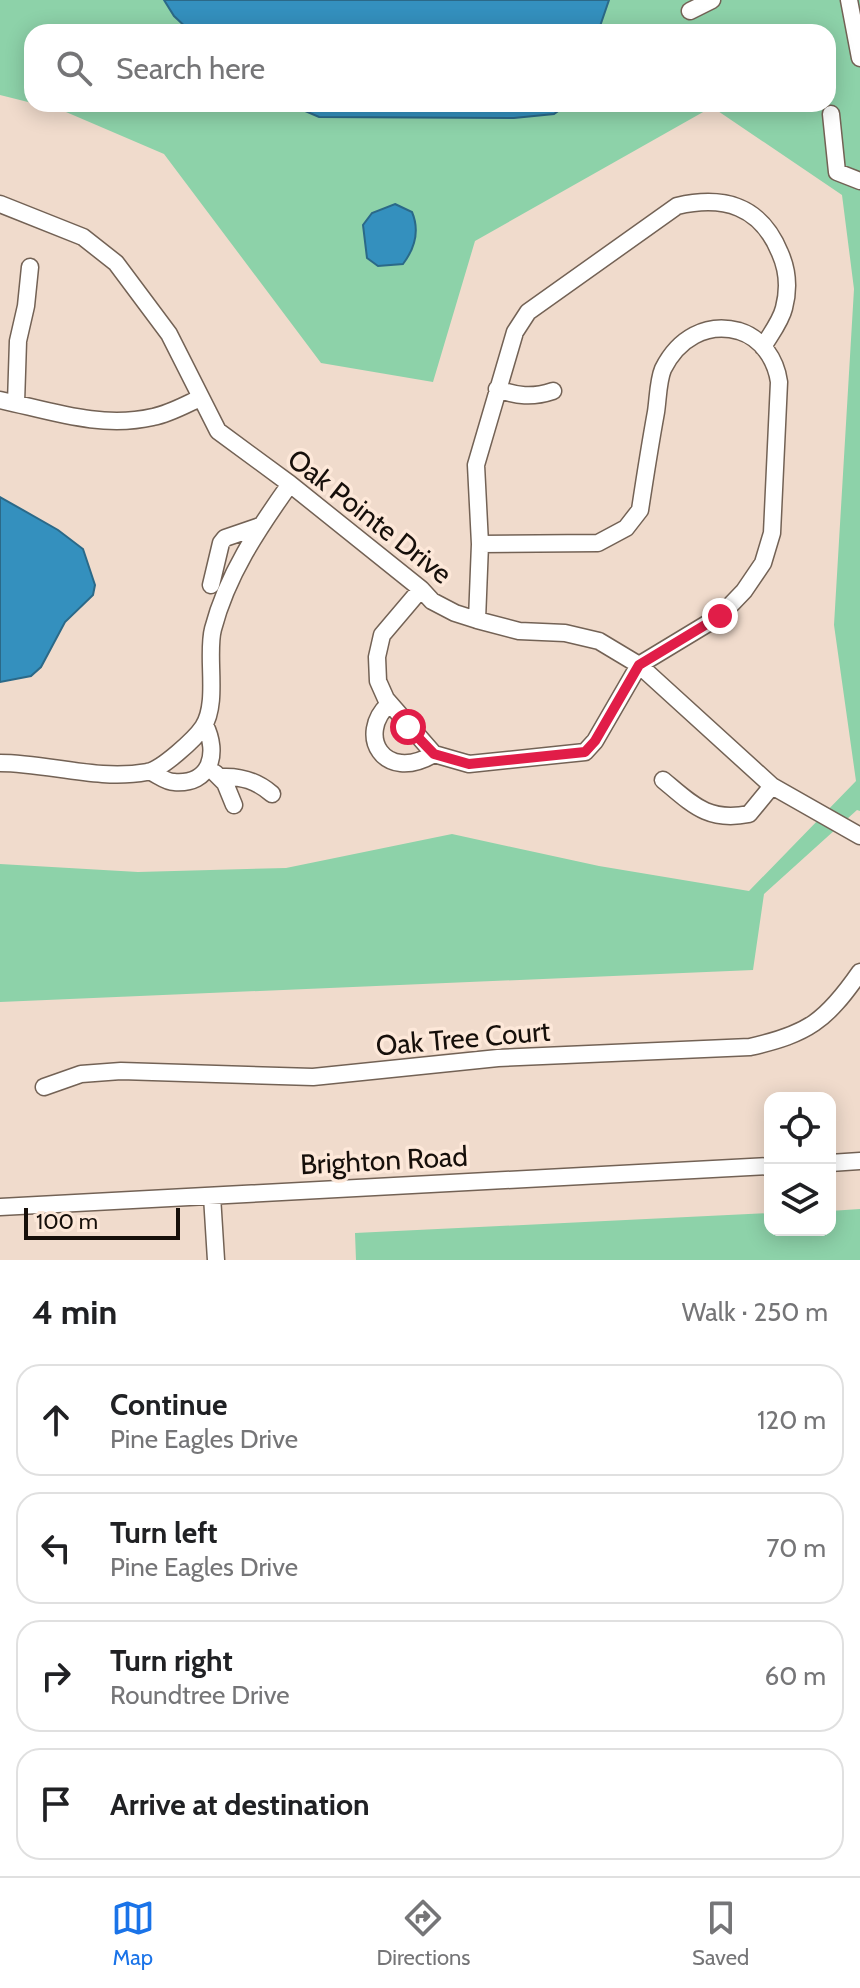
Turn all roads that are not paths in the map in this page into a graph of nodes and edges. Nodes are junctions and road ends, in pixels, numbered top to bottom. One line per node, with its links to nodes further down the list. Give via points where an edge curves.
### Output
1 (712, 0): 3 (street)
2 (849, 0): 4 (street)
3 (690, 11)
4 (860, 58)
5 (831, 114): 6 (street, via 837,172)
6 (860, 181)
7 (0, 204): 12 (street, Oak Pointe Drive, via 83,237 116,263 169,334)
8 (30, 267): 13 (street)
9 (763, 347): 10 (street, via 784,311 785,263 774,237 753,214 701,200 677,206 528,312 515,332); 16 (street, via 744,333 723,328 701,331 680,344 662,371 640,510 626,528 598,543); 20 (street, via 774,361 779,382 772,533 763,563 720,616)
10 (497, 389): 11 (street, via 517,396); 16 (street, via 476,465)
11 (553, 391)
12 (200, 398): 13 (street, via 155,417 119,422 90,421); 14 (street, Oak Pointe Drive, via 218,431)
13 (8, 402)
14 (290, 484): 15 (street); 18 (street, Oak Pointe Drive)
15 (260, 526): 17 (street, via 225,538); 22 (street, via 241,558 212,633)
16 (480, 544): 19 (street)
17 (211, 585)
18 (421, 589): 19 (street, Oak Pointe Drive, via 432,601); 21 (street, via 382,635 378,681)
19 (477, 620): 20 (street, Oak Pointe Drive, via 599,641)
20 (639, 665): 23 (street, via 585,752 469,764); 29 (street, Oak Pointe Drive)
21 (389, 704): 23 (street); 23 (street, via 375,723 385,758 414,764)
22 (205, 725): 25 (street, via 212,740); 26 (street)
23 (434, 754)
24 (0, 763): 26 (street, via 116,775)
25 (207, 768): 26 (street, via 180,782); 27 (street)
26 (151, 772)
27 (222, 777): 30 (street, via 259,783); 31 (street)
28 (663, 780): 29 (street, via 700,810 729,817 749,814)
29 (772, 786): 32 (street, Oak Pointe Drive)
30 (272, 794)
31 (234, 805)
32 (860, 836)
33 (860, 972): 34 (street, Oak Tree Court, via 836,1007 811,1027 750,1047 498,1058 313,1077 121,1071 81,1074)
34 (44, 1087)
35 (860, 1161): 36 (street)
36 (836, 1163)
37 (764, 1166): 38 (street, Brighton Road)
38 (212, 1196): 39 (street, Brighton Road); 40 (street)
39 (0, 1207)
40 (216, 1260)

